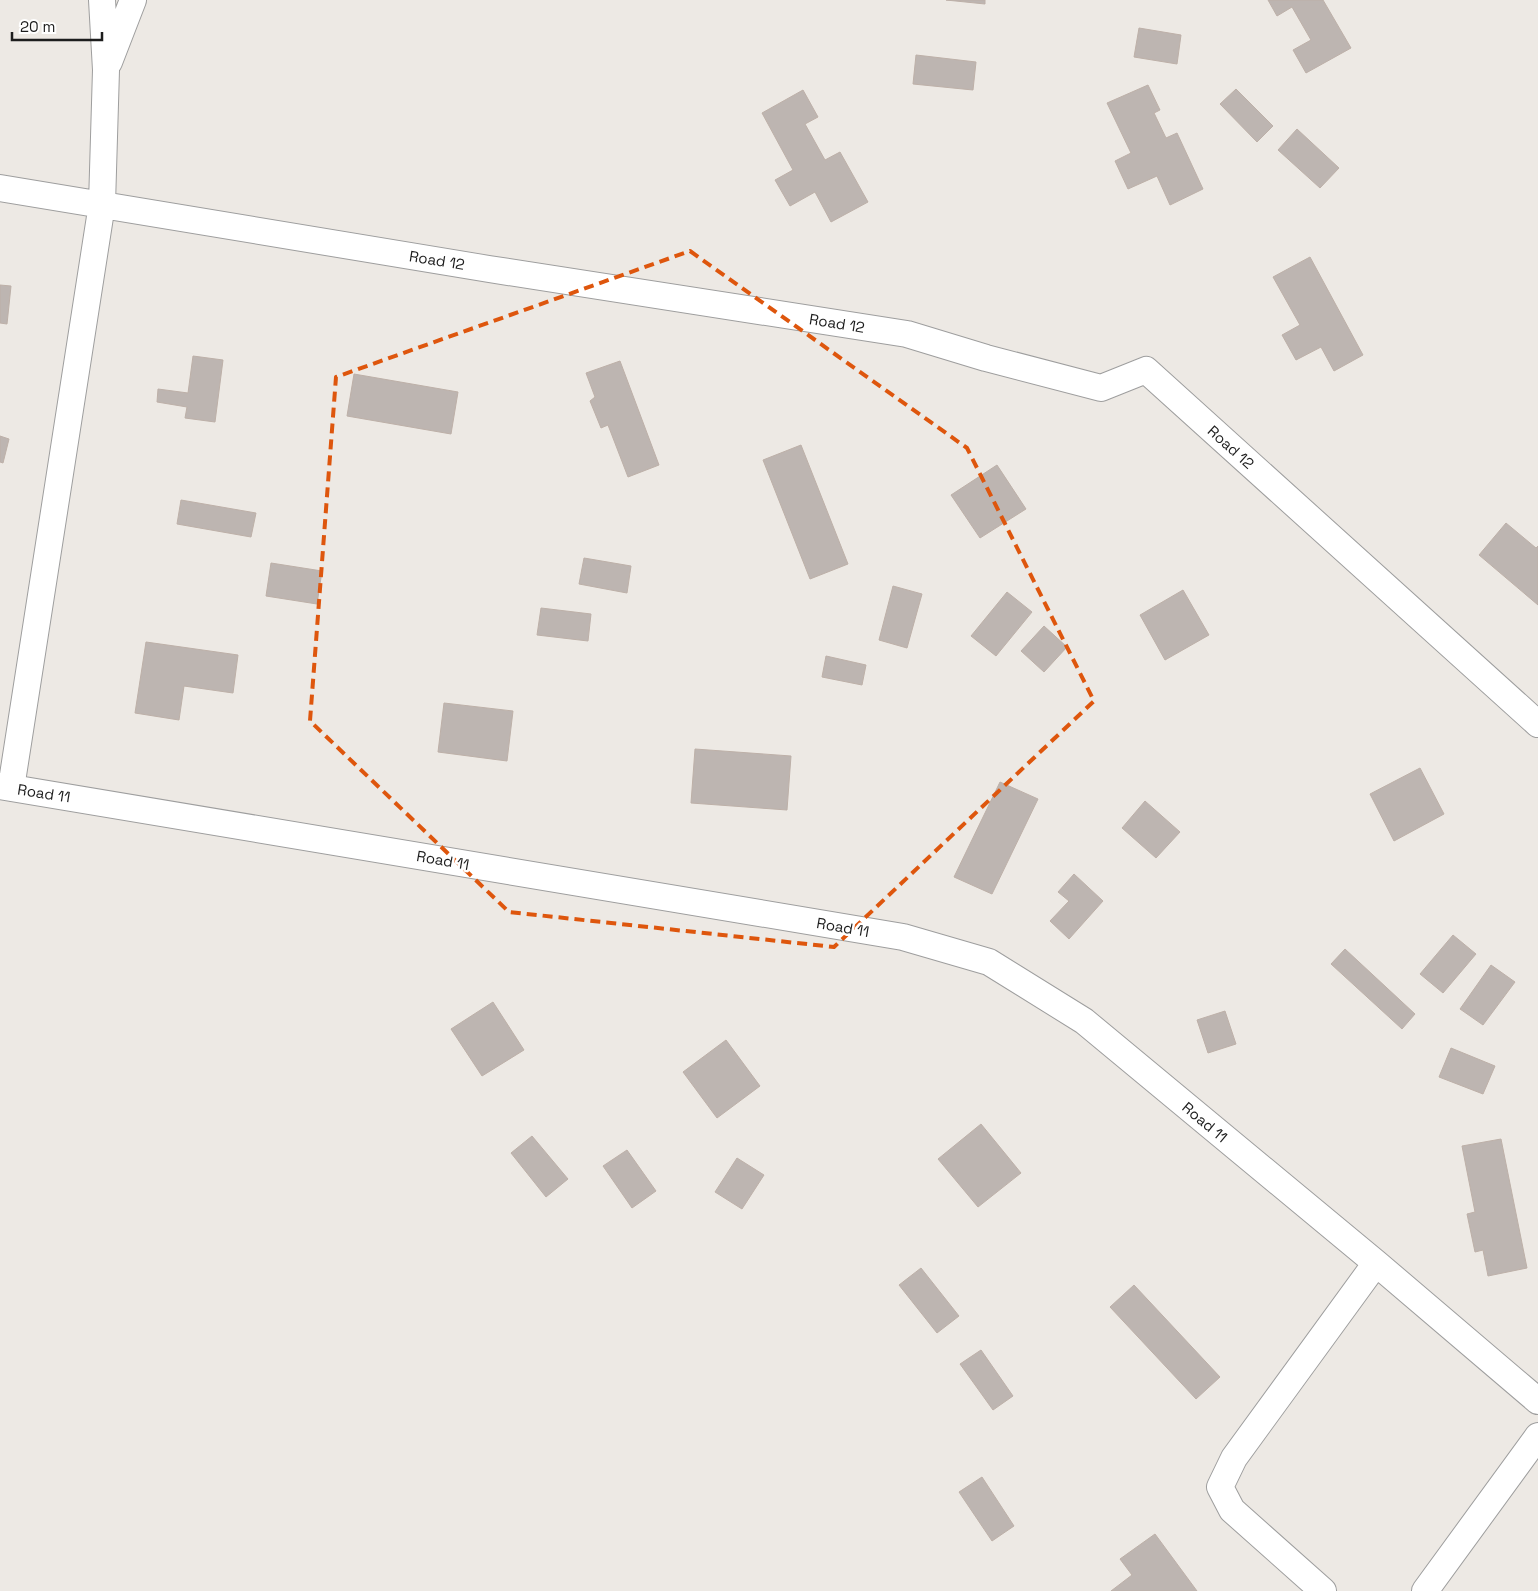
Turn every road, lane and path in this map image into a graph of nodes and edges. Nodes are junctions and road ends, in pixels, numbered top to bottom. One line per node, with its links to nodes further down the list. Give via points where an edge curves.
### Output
1 (102, 0): 3 (street)
2 (133, 0): 3 (street)
3 (106, 70): 5 (street)
4 (0, 188): 5 (street, Road 12)
5 (102, 204): 6 (street, Road 12, via 907,334 1102,388 1146,370); 7 (street)
6 (1538, 724)
7 (6, 787): 8 (street, Road 11, via 903,937 989,962 1084,1021)
8 (1376, 1263): 9 (street, Road 11); 11 (street, via 1234,1458 1220,1488 1232,1510)
9 (1538, 1401)
10 (1538, 1436): 12 (street)
11 (1323, 1591)
12 (1425, 1591)

